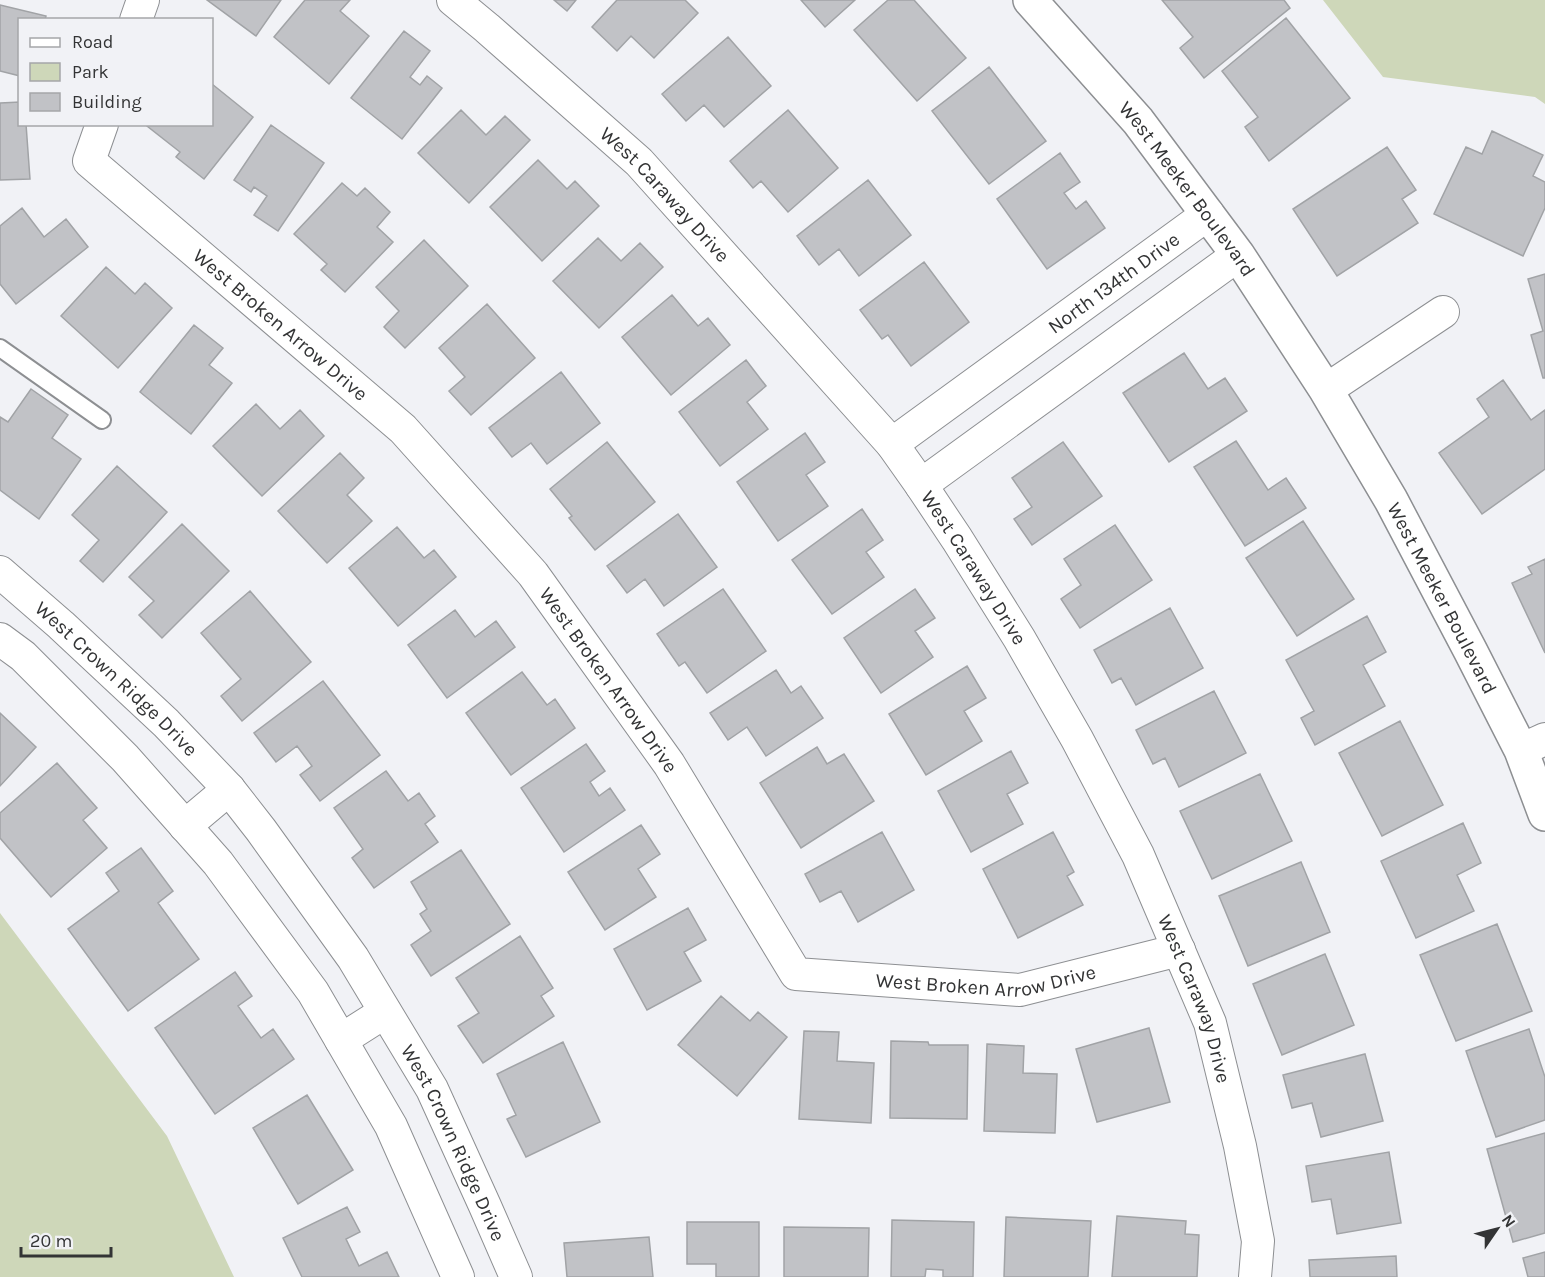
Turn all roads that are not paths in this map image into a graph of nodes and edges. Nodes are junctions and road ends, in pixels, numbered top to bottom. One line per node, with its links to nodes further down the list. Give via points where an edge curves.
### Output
1 (143, 0): 4 (street)
2 (453, 0): 14 (street, West Caraway Drive, via 639,162)
3 (1030, 0): 6 (street, West Meeker Boulevard, via 1138,121)
4 (137, 18)
5 (101, 126): 22 (street, West Broken Arrow Drive, via 89,162 404,429 533,574 669,764 796,974 1020,990)
6 (1208, 214): 7 (street, West Meeker Boulevard); 10 (street, North 134th Drive)
7 (1238, 255): 11 (street, West Meeker Boulevard); 12 (street)
8 (1443, 312): 11 (street)
9 (0, 348): 13 (lane)
10 (1019, 352): 12 (street); 14 (street, North 134th Drive)
11 (1326, 390): 18 (street, West Meeker Boulevard)
12 (1050, 391): 15 (street)
13 (102, 420)
14 (892, 444): 15 (street, West Caraway Drive)
15 (921, 485): 22 (street, West Caraway Drive, via 1019,638 1077,739 1138,855)
16 (0, 572): 19 (street, West Crown Ridge Drive, via 166,723)
17 (0, 639): 21 (street, via 23,656 125,758)
18 (1533, 745): 20 (street, West Meeker Boulevard)
19 (229, 789): 21 (street); 23 (street, West Crown Ridge Drive, via 353,958)
20 (1545, 814)
21 (185, 825): 24 (street, via 218,863 314,993)
22 (1179, 951): 27 (street, West Caraway Drive, via 1210,1023 1240,1146 1258,1241)
23 (385, 1012): 24 (street); 26 (street, West Crown Ridge Drive, via 432,1089)
24 (341, 1040): 25 (street, via 391,1126)
25 (458, 1277)
26 (516, 1277)
27 (1255, 1277)

